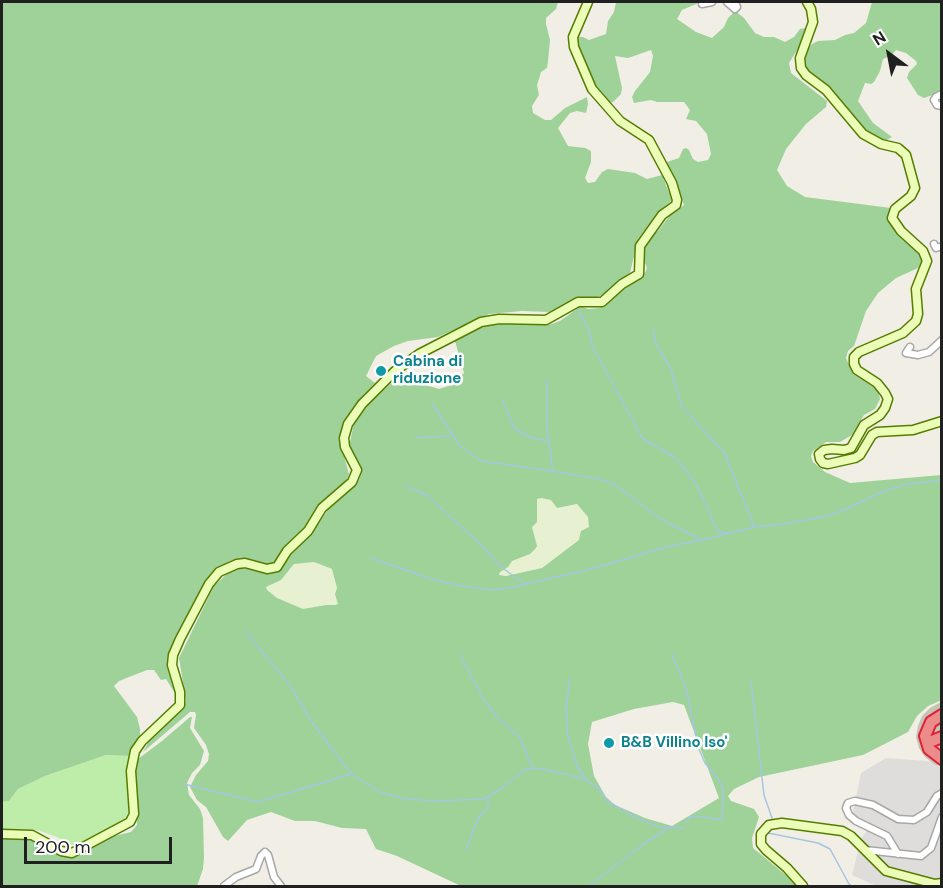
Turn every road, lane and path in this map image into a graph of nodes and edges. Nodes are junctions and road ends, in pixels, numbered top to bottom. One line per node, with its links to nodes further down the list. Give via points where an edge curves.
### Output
1 (588, 2): 16 (street, via 573,37 592,89 620,121 649,140 677,200 640,246 639,274 602,302 578,302 546,320 481,322 395,371 348,424 345,447 357,470 352,482 322,508 277,567 237,564 219,572 209,584 173,656 180,705 135,750 131,771 134,814 130,822 72,853 32,835)
2 (712, 2): 6 (street)
3 (727, 2): 4 (street, via 735,9)
4 (735, 2)
5 (807, 2): 11 (street, via 813,22 800,58 801,68 826,90 863,134 906,155 914,191 895,209 892,218 923,251 927,261 916,289 916,321 903,333 854,357 857,370 885,393 885,408 880,416 864,425 851,448 824,450 820,459 828,464 855,458 876,432 913,430)
6 (702, 4)
7 (942, 94): 8 (street, via 934,99)
8 (942, 106)
9 (942, 340): 10 (street, via 929,352 918,355 906,353)
10 (910, 347)
11 (942, 421)
12 (942, 715): 13 (highway, via 931,722 926,736 929,749)
13 (942, 759)
14 (942, 794): 18 (street, via 914,820 898,819 873,805 848,803 849,815 886,836)
15 (942, 817): 18 (street, via 928,851 916,857)
16 (2, 834)
17 (864, 850): 18 (street); 19 (street, via 886,871); 20 (street, via 842,831 770,825 761,834 761,844)
18 (898, 854)
19 (942, 883)
20 (802, 885)
21 (224, 886): 22 (street, via 256,869 265,852)
22 (281, 886)

